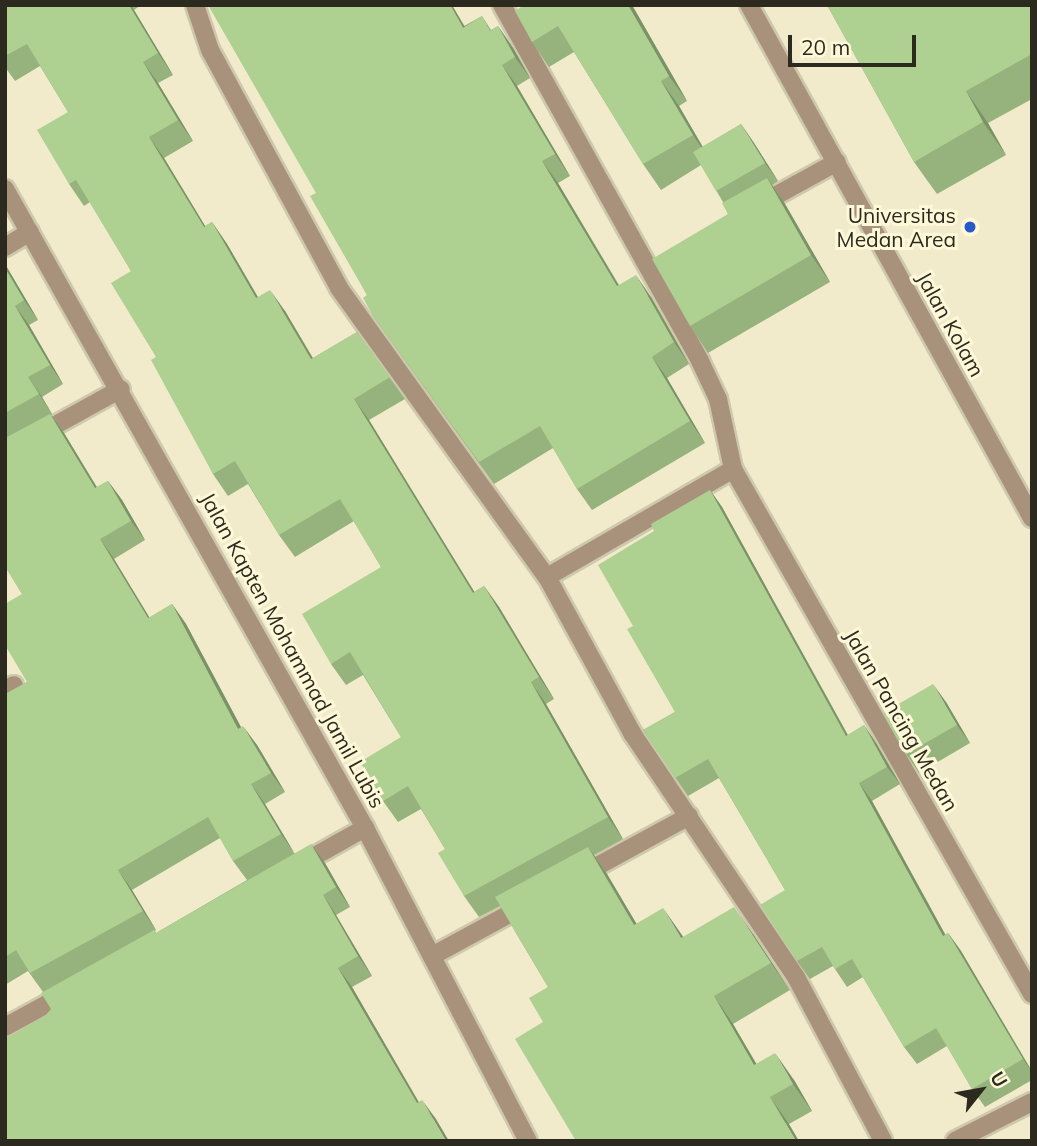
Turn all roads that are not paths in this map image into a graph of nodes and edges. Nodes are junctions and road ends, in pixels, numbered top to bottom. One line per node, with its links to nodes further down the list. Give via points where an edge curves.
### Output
1 (195, 5): 13 (street, via 210,50 339,288)
2 (502, 5): 11 (street, Jalan Pancing Medan, via 656,262 718,399)
3 (749, 5): 4 (street, Jalan Kolam)
4 (837, 162): 6 (street); 12 (street, Jalan Kolam)
5 (5, 189): 7 (street, Jalan Kapten Mohammad Jamil Lubis)
6 (743, 214)
7 (30, 232): 8 (street); 9 (street, Jalan Kapten Mohammad Jamil Lubis)
8 (5, 247)
9 (121, 389): 10 (street); 15 (street, Jalan Kapten Mohammad Jamil Lubis)
10 (5, 453)
11 (733, 469): 13 (street); 21 (street, Jalan Pancing Medan)
12 (1032, 518)
13 (547, 577): 14 (street, via 632,733)
14 (689, 816): 17 (street); 25 (street, via 797,979)
15 (365, 828): 16 (street); 19 (street, Jalan Kapten Mohammad Jamil Lubis)
16 (281, 875)
17 (566, 883)
18 (542, 896): 19 (street)
19 (432, 956): 24 (street, Jalan Kapten Mohammad Jamil Lubis)
20 (89, 981): 22 (street)
21 (1032, 994)
22 (5, 1027)
23 (1032, 1102): 26 (street)
24 (528, 1141)
25 (883, 1141)
26 (955, 1141)

